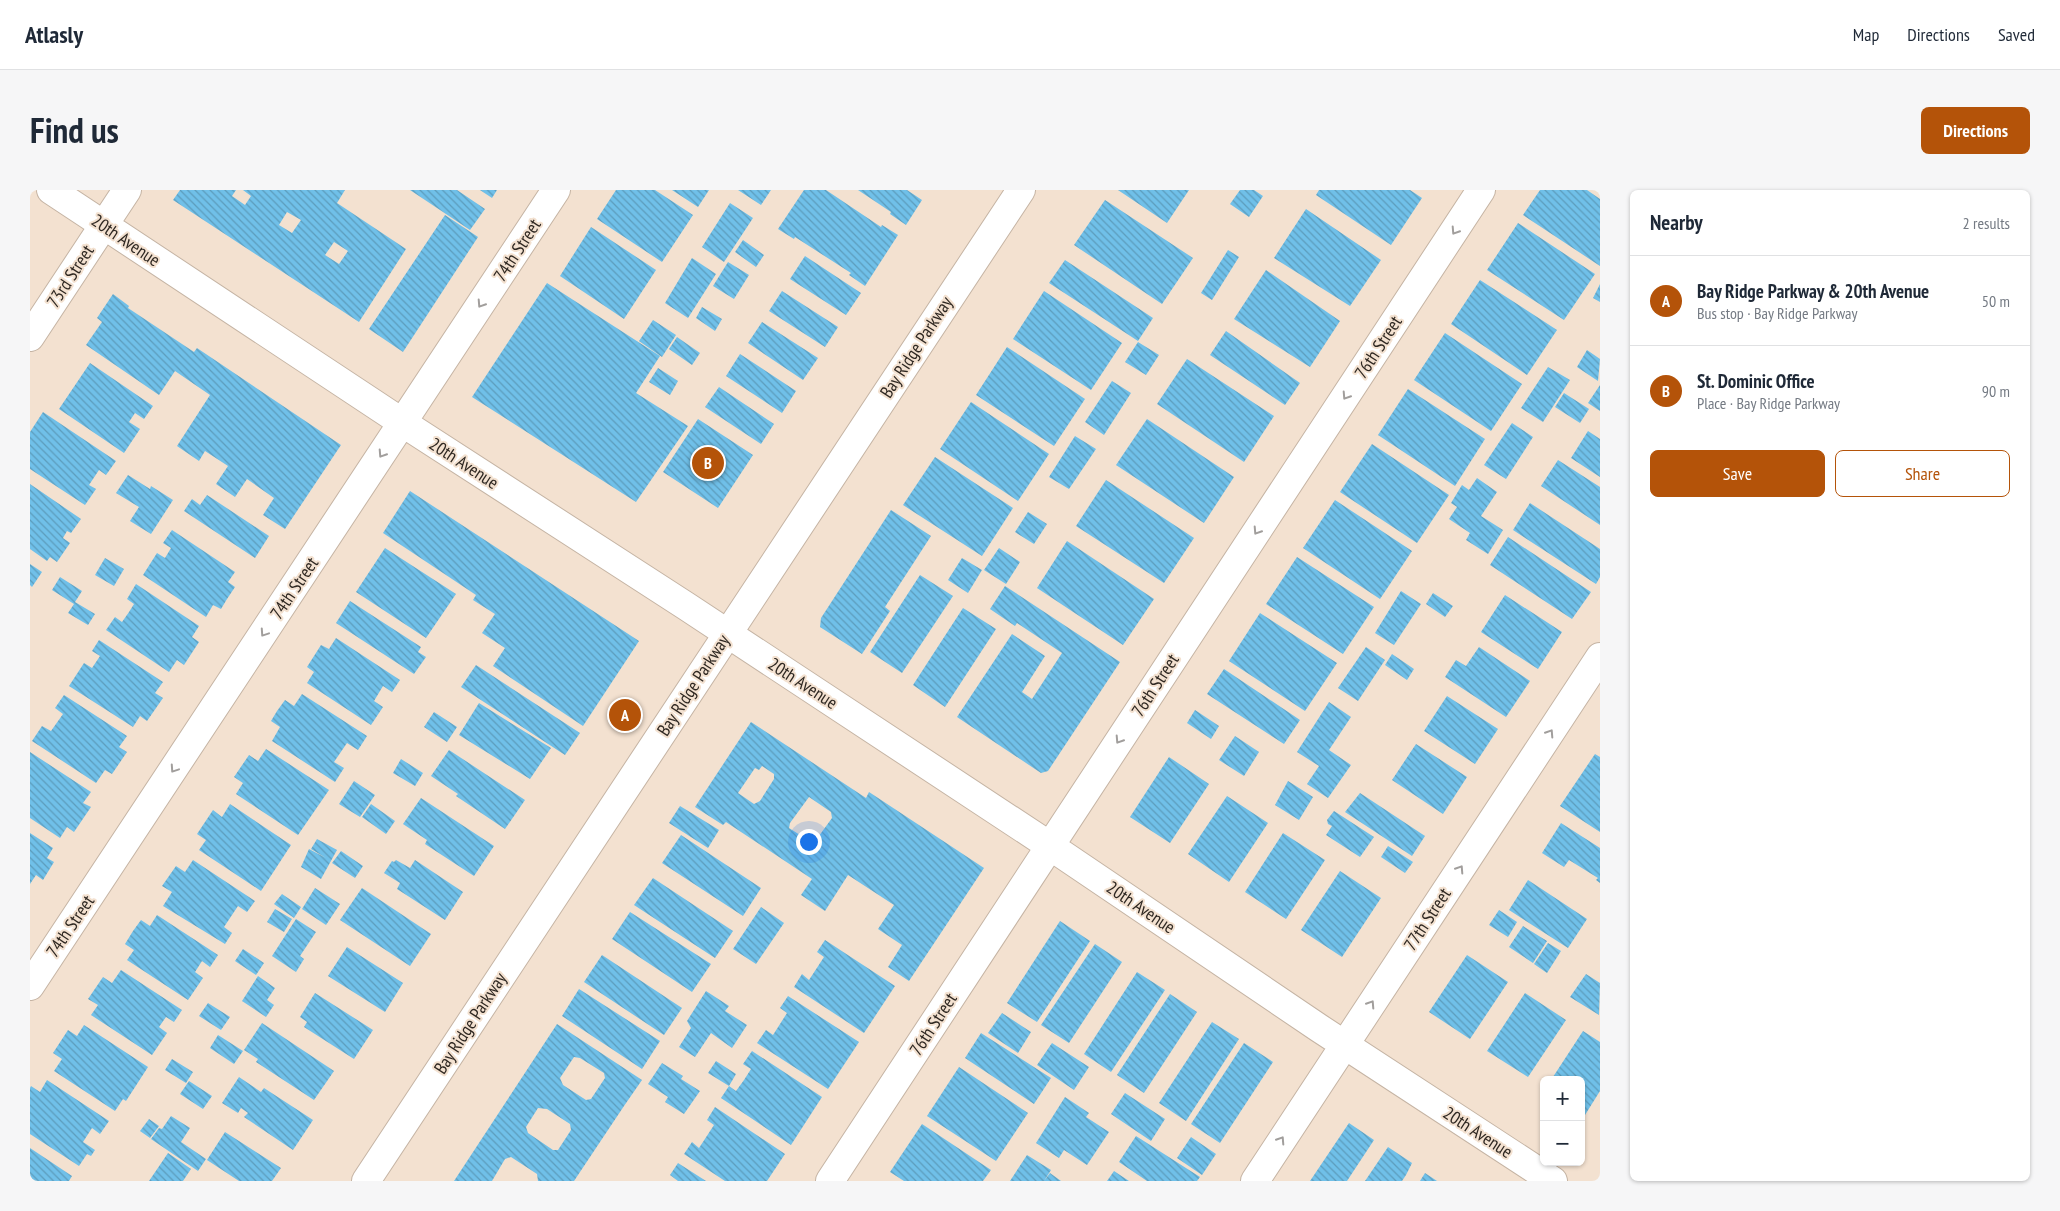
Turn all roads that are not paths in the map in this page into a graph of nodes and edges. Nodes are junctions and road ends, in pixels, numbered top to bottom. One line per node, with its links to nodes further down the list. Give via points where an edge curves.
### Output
1 (51, 190): 6 (street, 20th Avenue)
2 (127, 190): 6 (street, 73rd Street)
3 (556, 190): 8 (street, 74th Street, one-way to 8)
4 (1021, 190): 9 (street, Bay Ridge Parkway)
5 (1482, 190): 11 (street, 76th Street, one-way to 11)
6 (104, 225): 7 (street, 73rd Street); 8 (street, 20th Avenue)
7 (30, 337)
8 (403, 424): 9 (street, 20th Avenue); 12 (street, 74th Street, one-way to 12)
9 (727, 634): 11 (street, 20th Avenue); 14 (street, Bay Ridge Parkway)
10 (1600, 657): 13 (street, 77th Street, one-way to 10)
11 (1050, 846): 13 (street, 20th Avenue); 15 (street, 76th Street)
12 (30, 986)
13 (1344, 1044): 16 (street, 77th Street, one-way to 13); 17 (street, 20th Avenue)
14 (366, 1181)
15 (830, 1181)
16 (1255, 1181)
17 (1553, 1181)

